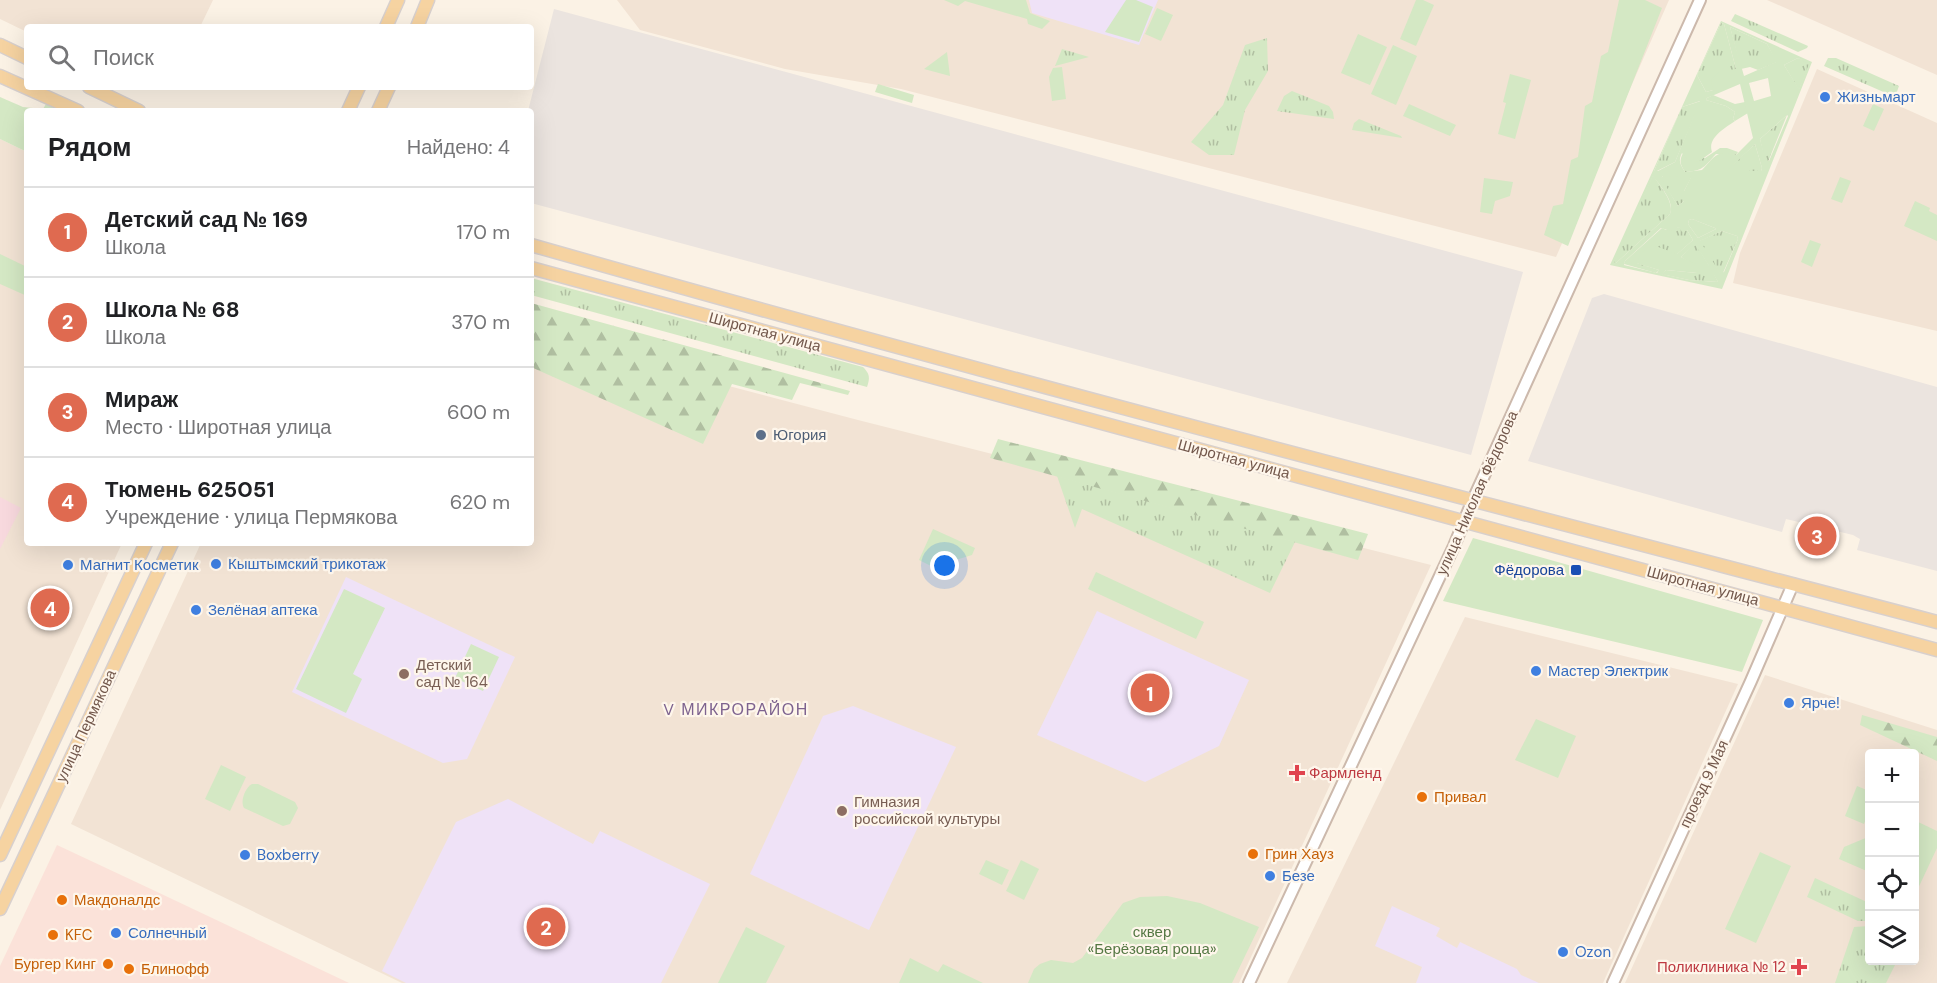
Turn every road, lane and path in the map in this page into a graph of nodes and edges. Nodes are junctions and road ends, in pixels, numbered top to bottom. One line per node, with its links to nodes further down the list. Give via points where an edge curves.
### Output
1 (398, 0): 4 (main road)
2 (428, 0): 5 (main road)
3 (1700, 0): 22 (street, улица Николая Фёдорова)
4 (387, 24)
5 (418, 24)
6 (0, 45): 7 (main road)
7 (24, 57)
8 (0, 76): 9 (main road)
9 (24, 87)
10 (31, 90): 14 (main road)
11 (95, 90): 15 (main road)
12 (358, 90): 16 (main road)
13 (388, 90): 17 (main road)
14 (71, 108)
15 (134, 108)
16 (349, 108)
17 (379, 108)
18 (534, 246): 20 (main road, Широтная улица)
19 (534, 269): 21 (main road, Широтная улица)
20 (743, 304): 21 (main road); 22 (main road, Широтная улица)
21 (738, 324): 23 (main road, Широтная улица)
22 (1472, 502): 23 (street, улица Николая Фёдорова); 26 (main road, Широтная улица)
23 (1465, 522): 27 (main road, Широтная улица); 32 (street, улица Николая Фёдорова)
24 (145, 546): 30 (main road, улица Пермякова)
25 (171, 546): 31 (main road, улица Пермякова)
26 (1793, 584): 27 (street, проезд 9 Мая); 28 (main road, Широтная улица)
27 (1783, 608): 29 (main road, Широтная улица); 33 (street, проезд 9 Мая)
28 (1937, 622)
29 (1937, 650)
30 (0, 855)
31 (0, 909)
32 (1249, 983)
33 (1613, 983)

